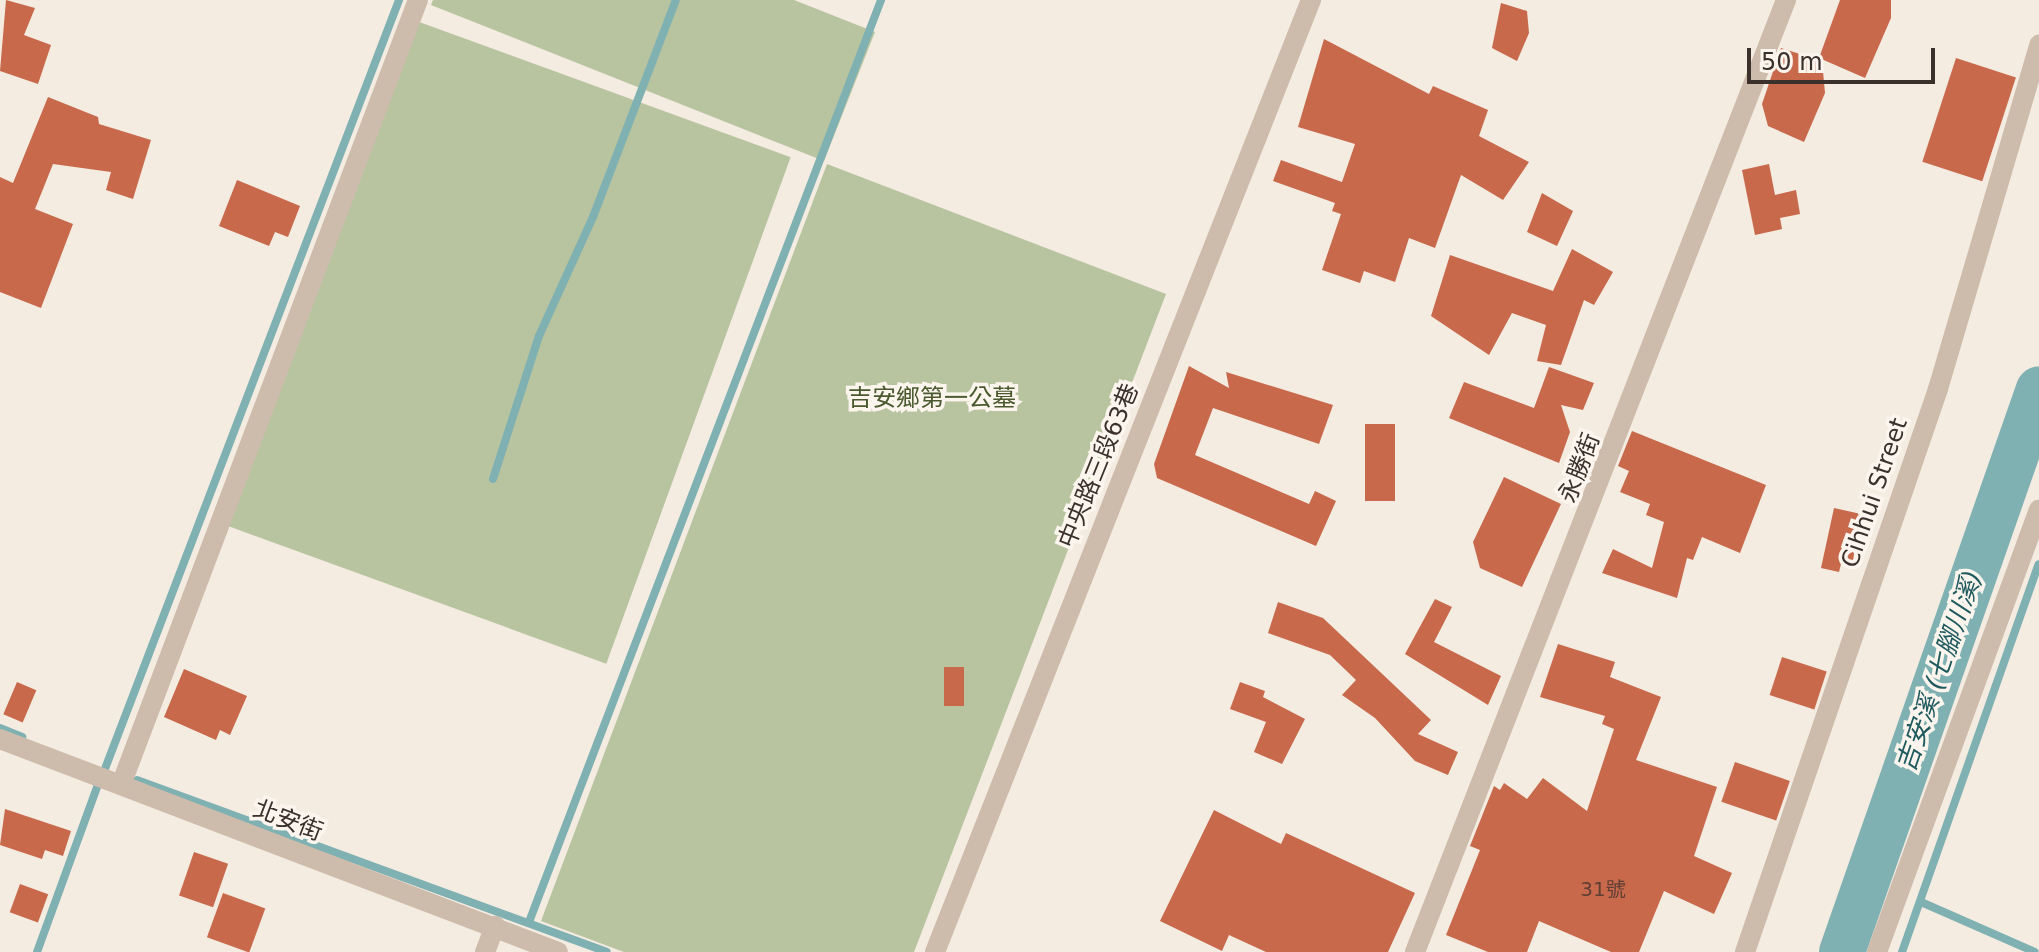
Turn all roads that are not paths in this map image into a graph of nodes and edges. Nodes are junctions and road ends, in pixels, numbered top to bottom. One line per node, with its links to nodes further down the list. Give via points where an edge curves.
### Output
1 (418, 0): 7 (street)
2 (1311, 0): 11 (street, 中央路三段63巷)
3 (1786, 0): 12 (street, 永勝街)
4 (2039, 45): 13 (street, Cihhui Street, via 1938,389)
5 (2039, 510): 14 (street)
6 (0, 739): 7 (street, 北安街)
7 (121, 785): 8 (street, 北安街)
8 (495, 926): 9 (street); 10 (street, 北安街)
9 (485, 952)
10 (558, 952)
11 (935, 952)
12 (1415, 952)
13 (1745, 952)
14 (1877, 952)

